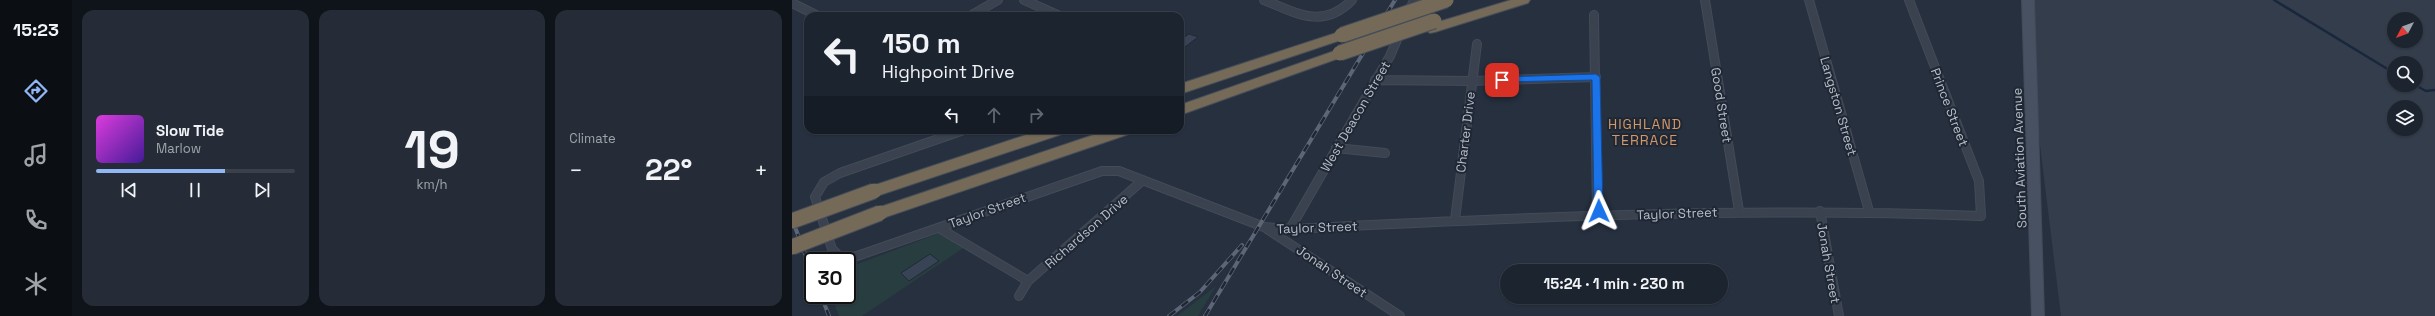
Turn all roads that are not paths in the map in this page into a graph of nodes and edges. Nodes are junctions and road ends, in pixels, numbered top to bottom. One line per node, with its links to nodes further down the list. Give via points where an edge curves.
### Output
1 (998, 0): 15 (street)
2 (1024, 0): 16 (street)
3 (1264, 0): 4 (street, via 1307,17 1338,11)
4 (1352, 0)
5 (1414, 0): 21 (street, West Deacon Street, via 1390,56)
6 (1446, 0): 23 (highway, bridge)
7 (1493, 0): 18 (highway)
8 (1524, 0): 18 (highway)
9 (1705, 0): 31 (street, Good Street)
10 (1809, 0): 33 (street, Langston Street)
11 (1909, 0): 35 (street, Prince Street, via 1979,181)
12 (2028, 0): 46 (street, South Aviation Avenue)
13 (792, 3): 14 (street)
14 (810, 12)
15 (977, 12)
16 (1051, 12)
17 (1594, 14): 20 (street)
18 (1432, 25): 24 (highway, bridge, via 1311,62)
19 (1477, 44): 22 (street, Charter Drive)
20 (1596, 77): 22 (street); 34 (street)
21 (1375, 80): 22 (street); 28 (street, West Deacon Street)
22 (1471, 81): 36 (street, Charter Drive)
23 (1184, 88)
24 (1184, 109)
25 (952, 134): 39 (street, Taylor Street, via 840,173 824,182 815,197 832,249 841,258 857,256)
26 (1045, 134): 37 (highway, bridge)
27 (1112, 134): 41 (highway, bridge)
28 (1336, 148): 29 (street); 40 (street, West Deacon Street)
29 (1385, 153)
30 (1143, 180): 38 (street, Taylor Street); 39 (street, Taylor Street, via 1119,171 1085,175); 42 (street, Richardson Drive)
31 (1739, 211): 32 (street, Taylor Street); 34 (street, Taylor Street)
32 (1820, 211): 33 (street, Taylor Street); 45 (street, Jonah Street)
33 (1869, 211): 35 (street, Taylor Street)
34 (1597, 215): 36 (street, Taylor Street)
35 (1981, 216)
36 (1455, 220): 40 (street, Taylor Street)
37 (792, 221)
38 (1264, 227): 40 (street, Taylor Street); 44 (street, Jonah Street)
39 (939, 228): 42 (street)
40 (1290, 229)
41 (792, 247)
42 (1028, 281): 43 (street, Richardson Drive)
43 (1019, 296)
44 (1400, 316)
45 (1839, 316)
46 (2038, 316)

